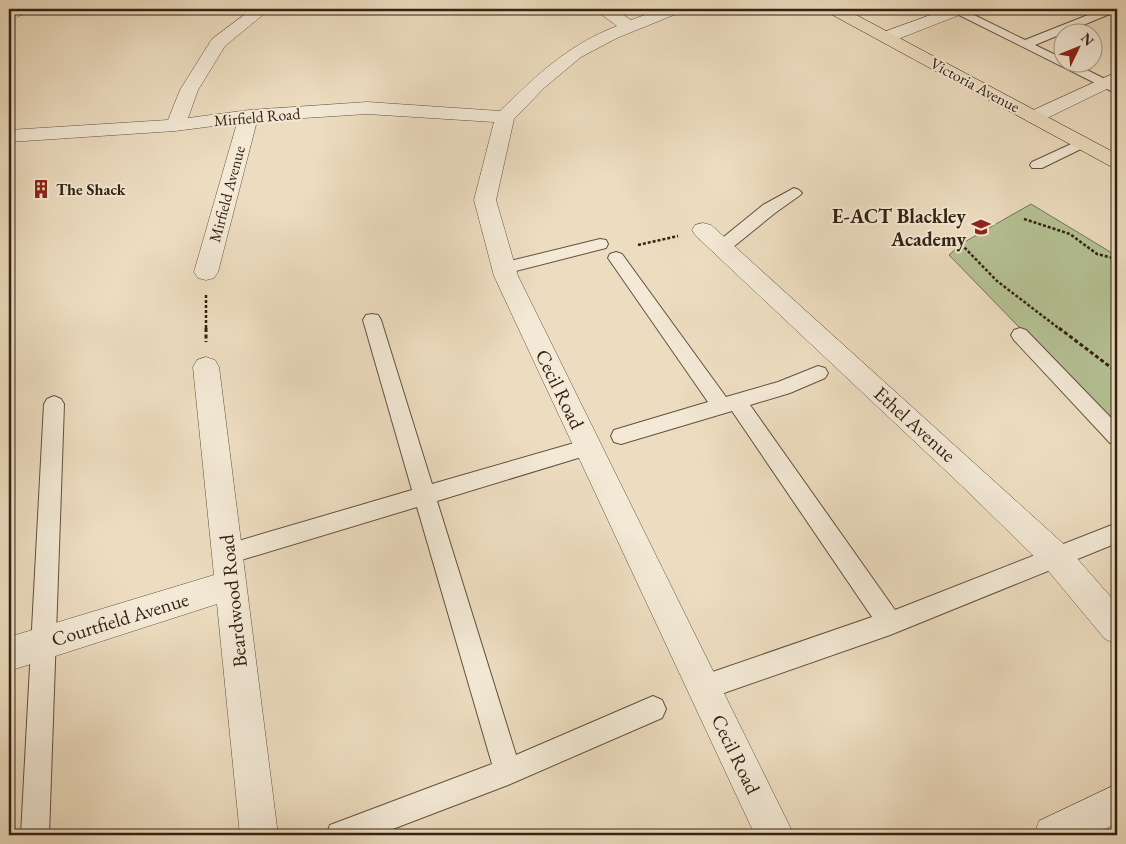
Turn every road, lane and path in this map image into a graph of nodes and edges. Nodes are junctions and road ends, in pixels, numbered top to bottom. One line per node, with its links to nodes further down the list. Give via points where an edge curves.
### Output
1 (23, 9): 8 (street)
2 (262, 9): 16 (street, via 218,43 189,90)
3 (604, 9): 9 (street)
4 (675, 9): 9 (street)
5 (833, 9): 10 (main road, Victoria Avenue)
6 (957, 9): 10 (street); 11 (lane)
7 (1113, 9): 11 (lane)
8 (9, 16)
9 (629, 26): 14 (street, via 576,54 538,84)
10 (886, 37): 15 (main road, Victoria Avenue)
11 (1025, 44): 12 (lane)
12 (1113, 83): 15 (street)
13 (249, 116): 14 (street, Mirfield Road, via 367,108); 16 (street, Mirfield Road); 29 (street, Mirfield Avenue)
14 (505, 117): 28 (street, Cecil Road, via 485,200)
15 (1034, 117): 18 (main road, Victoria Avenue)
16 (176, 125): 17 (street, Mirfield Road)
17 (9, 136)
18 (1082, 143): 19 (main road, Victoria Avenue); 20 (lane)
19 (1117, 162)
20 (1038, 166)
21 (794, 193): 23 (lane)
22 (1024, 220): 27 (path, via 1070,234 1097,254)
23 (712, 239): 42 (street, Ethel Avenue)
24 (600, 244): 28 (lane)
25 (961, 244): 33 (path, via 997,281)
26 (616, 258): 36 (lane)
27 (1117, 259)
28 (504, 268): 39 (street, Cecil Road)
29 (206, 272): 32 (path)
30 (372, 320): 40 (lane)
31 (1020, 335): 38 (lane)
32 (206, 367): 43 (street, Beardwood Road)
33 (1117, 372)
34 (818, 373): 36 (lane, via 783,388)
35 (54, 404): 46 (lane)
36 (729, 404): 37 (lane); 44 (lane)
37 (621, 436)
38 (1117, 437)
39 (588, 446): 40 (lane); 48 (street, Cecil Road)
40 (424, 495): 43 (lane); 50 (lane)
41 (1117, 534): 42 (lane)
42 (1056, 557): 44 (lane); 45 (street, Ethel Avenue)
43 (230, 569): 46 (street, Courtfield Avenue); 53 (street, Beardwood Road)
44 (890, 623): 48 (lane)
45 (1117, 628)
46 (45, 642): 47 (street, Courtfield Avenue); 52 (lane)
47 (9, 654)
48 (704, 687): 55 (street, Cecil Road)
49 (653, 709): 50 (lane)
50 (508, 772): 54 (lane)
51 (1117, 803): 56 (street)
52 (35, 835)
53 (259, 835)
54 (340, 835)
55 (775, 835)
56 (1053, 835)

